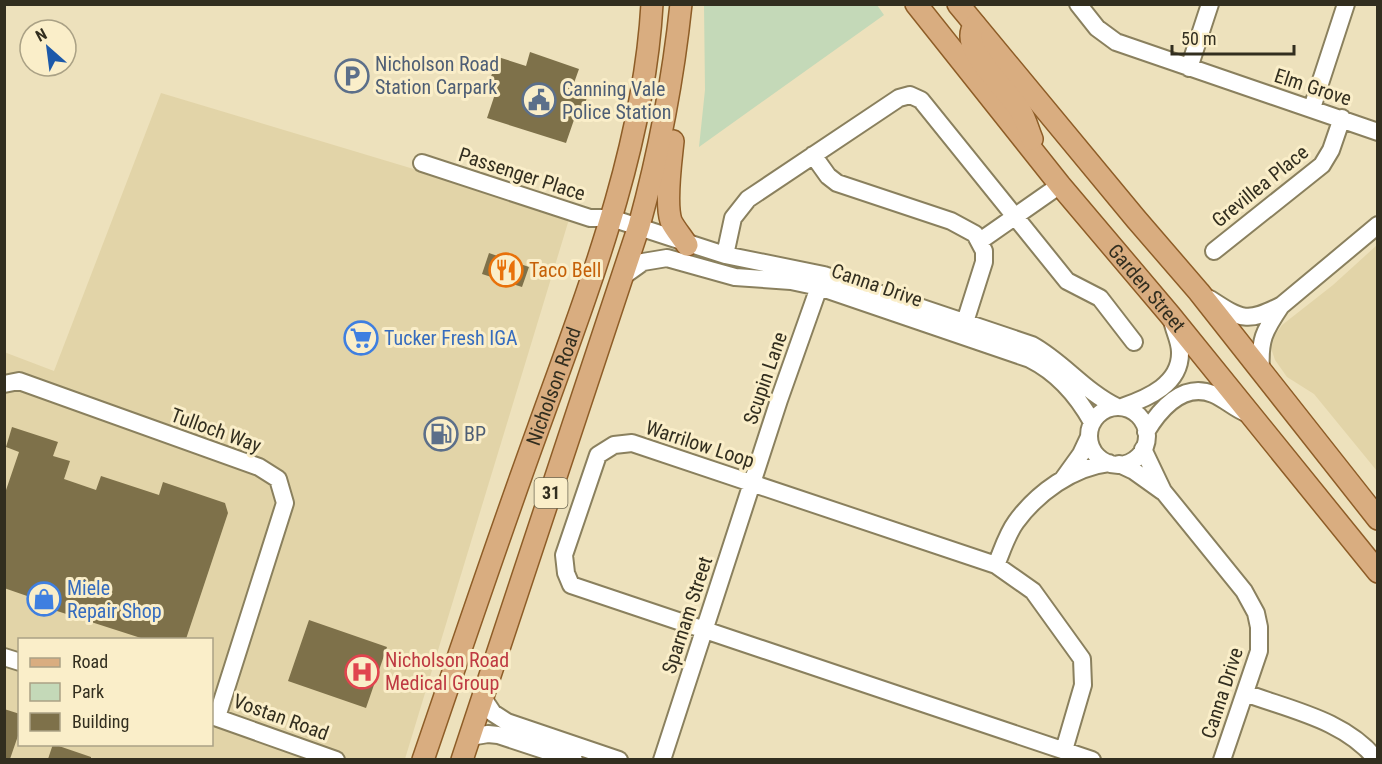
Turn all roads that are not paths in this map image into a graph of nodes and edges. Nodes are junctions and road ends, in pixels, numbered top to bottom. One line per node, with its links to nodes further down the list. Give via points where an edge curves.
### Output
1 (644, 4): 11 (main road, 31)
2 (652, 4): 11 (main road, Nicholson Road / 31)
3 (681, 4): 10 (main road, Nicholson Road / 31)
4 (916, 4): 17 (main road, Garden Street)
5 (958, 4): 9 (main road, Garden Street)
6 (1078, 4): 12 (street, Elm Grove, via 1097,28 1116,42)
7 (1210, 4): 12 (street)
8 (1346, 4): 13 (street)
9 (975, 25): 17 (main road, via 969,37 973,50 1021,111); 30 (main road, Garden Street)
10 (677, 40): 23 (main road, Nicholson Road / 31, via 657,160); 25 (main road, via 684,71 670,162 670,212)
11 (650, 43): 20 (main road, Nicholson Road / 31, via 637,120)
12 (1189, 68): 13 (street, Elm Grove)
13 (1312, 108): 14 (street, Elm Grove)
14 (1342, 118): 15 (street, Elm Grove); 26 (street, Grevillea Place, via 1322,165)
15 (1377, 132)
16 (813, 155): 21 (street, via 899,98 910,95 921,100); 24 (street, via 831,179 951,221); 27 (street, via 748,198 732,218)
17 (1039, 157): 19 (main road, Garden Street)
18 (422, 163): 20 (street, Passenger Place, via 590,218)
19 (1060, 185): 21 (street); 32 (main road, Garden Street)
20 (611, 218): 23 (street, Passenger Place); 56 (main road, Nicholson Road / 31)
21 (1016, 218): 24 (street); 34 (street, via 1067,281 1100,298)
22 (1377, 225): 31 (street)
23 (639, 226): 25 (street, Canna Drive); 28 (main road, Nicholson Road / 31)
24 (980, 241): 33 (street, via 984,262)
25 (687, 244): 27 (street, Canna Drive)
26 (1214, 251)
27 (725, 255): 33 (street, Canna Drive, via 824,274)
28 (622, 277): 29 (street, Canna Drive, via 643,262 667,258 735,277 791,280); 51 (main road, Nicholson Road / 31)
29 (819, 287): 39 (street, Canna Drive, via 1042,365 1075,394); 44 (street, Scupin Lane)
30 (1199, 292): 31 (street, via 1239,317 1264,314); 35 (main road, Garden Street)
31 (1282, 305): 35 (street, via 1261,342)
32 (1170, 315): 37 (street, via 1180,351 1176,372 1157,391); 38 (main road, Garden Street)
33 (965, 322): 37 (street, Canna Drive, via 1032,345 1091,392)
34 (1134, 342)
35 (1261, 371): 46 (main road, Garden Street)
36 (4, 384): 52 (street, Tulloch Way, via 19,381 259,467 278,479 285,503)
37 (1119, 407): 39 (street, via 1098,415); 40 (street, via 1139,416)
38 (1252, 416): 40 (street, via 1213,394 1193,391 1168,404); 48 (main road, Garden Street)
39 (1090, 430): 42 (street, via 1095,453); 43 (street, via 1082,452)
40 (1146, 432): 41 (street)
41 (1143, 449): 42 (street, via 1137,457); 45 (street, Canna Drive)
42 (1114, 464): 43 (street, via 1092,466); 45 (street, Canna Drive, via 1134,471)
43 (1062, 480): 47 (street, via 1015,523)
44 (752, 483): 47 (street, Warrilow Loop); 49 (street, Sparnam Street); 49 (street, Warrilow Loop, via 632,442 614,445 598,455 564,555 571,585)
45 (1163, 491): 50 (street, Canna Drive, via 1244,591 1256,613 1258,651)
46 (1377, 519)
47 (996, 565): 54 (street, Warrilow Loop, via 1034,591 1082,659 1083,685)
48 (1377, 572)
49 (704, 630): 54 (street, Warrilow Loop); 60 (street, Sparnam Street)
50 (1245, 693): 62 (street, Canna Drive); 63 (street, via 1340,728 1362,742)
51 (483, 698): 53 (main road, Nicholson Road / 31); 59 (street, via 493,713 507,722)
52 (214, 716): 55 (street, Vostan Road)
53 (470, 737): 57 (main road, Nicholson Road / 31); 58 (street, via 498,735)
54 (1064, 750): 61 (street, Warrilow Loop)
55 (336, 759)
56 (423, 759)
57 (462, 759)
58 (574, 759)
59 (619, 759)
60 (662, 759)
61 (1092, 759)
62 (1222, 759)
63 (1377, 759)

